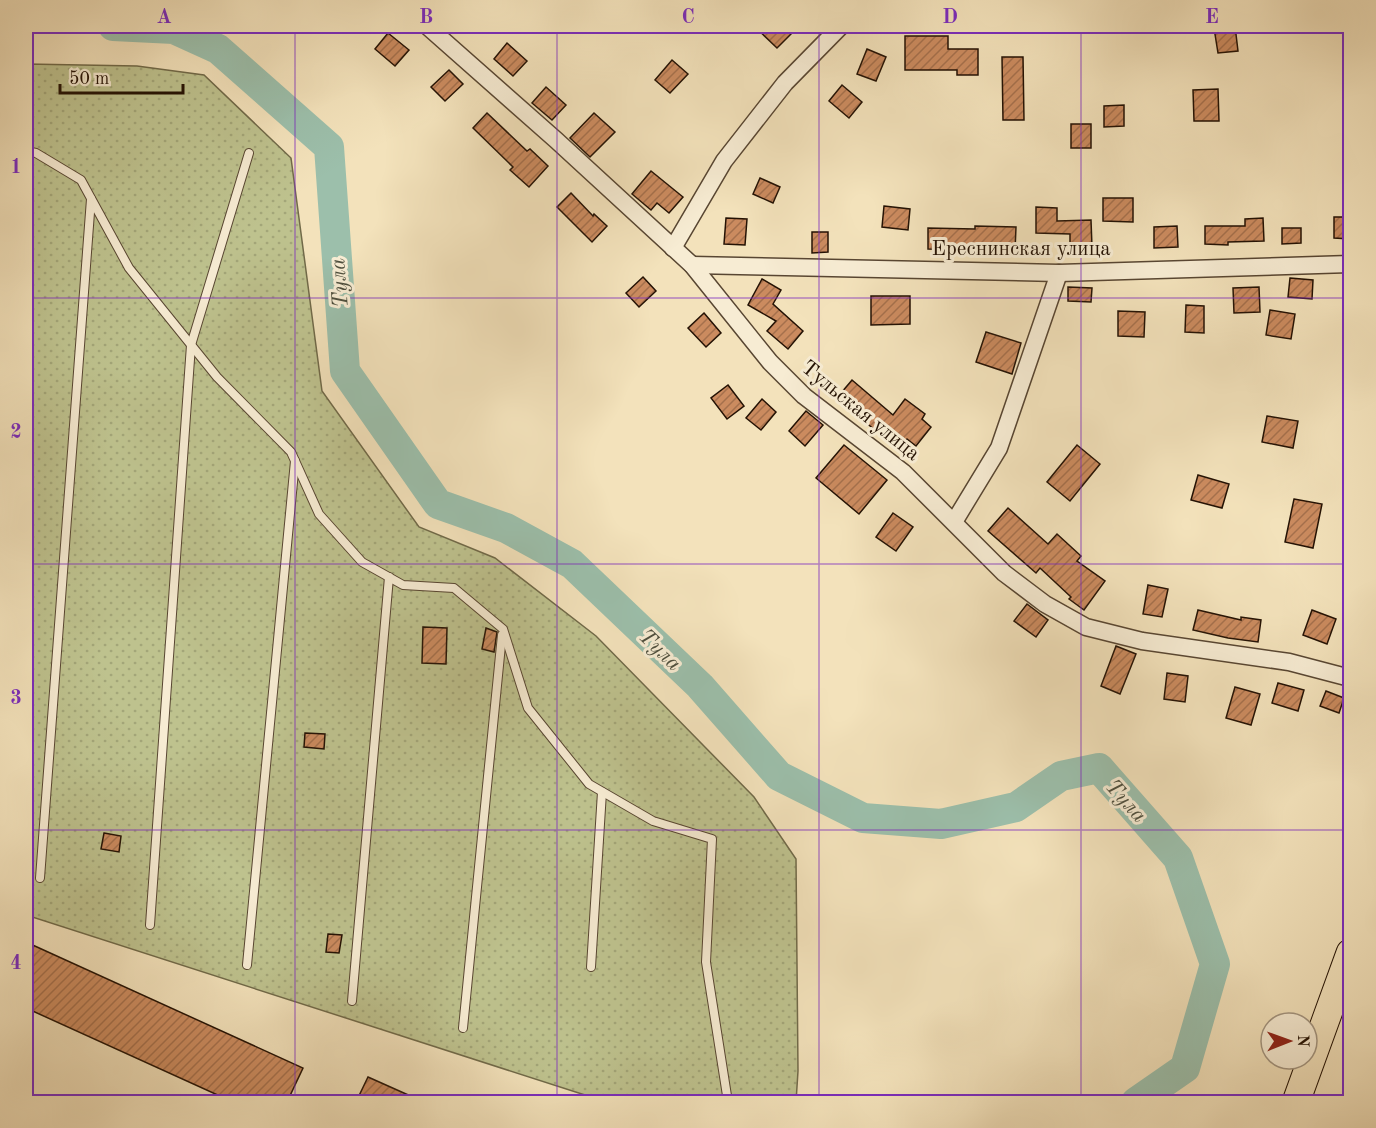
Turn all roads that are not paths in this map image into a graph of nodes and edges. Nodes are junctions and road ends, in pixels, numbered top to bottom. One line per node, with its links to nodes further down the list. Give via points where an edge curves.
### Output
1 (427, 26): 6 (street, Тульская улица)
2 (841, 26): 6 (street, via 785,83 724,161)
3 (26, 151): 5 (lane, via 81,180)
4 (249, 153): 10 (lane)
5 (92, 198): 10 (lane, via 129,268); 17 (lane)
6 (673, 248): 8 (street, Тульская улица)
7 (1350, 264): 9 (street, Ереснинская улица)
8 (692, 265): 9 (street, Ереснинская улица); 12 (street, Тульская улица, via 770,362 804,396 903,472)
9 (1059, 273): 12 (street, via 999,448)
10 (191, 345): 11 (lane); 18 (lane)
11 (295, 460): 13 (lane, via 320,514 362,562); 20 (lane)
12 (954, 522): 15 (street, Тульская улица, via 1004,573 1045,604 1086,627 1142,641 1289,662)
13 (389, 577): 14 (lane, via 403,585 454,588); 22 (lane)
14 (503, 630): 16 (lane, via 528,708 589,784); 23 (lane)
15 (1350, 678)
16 (602, 792): 21 (lane); 24 (lane, via 653,821 712,838 706,962)
17 (40, 878)
18 (150, 925)
19 (1350, 954): 25 (main road)
20 (247, 965)
21 (591, 967)
22 (352, 1001)
23 (463, 1028)
24 (728, 1102)
25 (1296, 1102)

